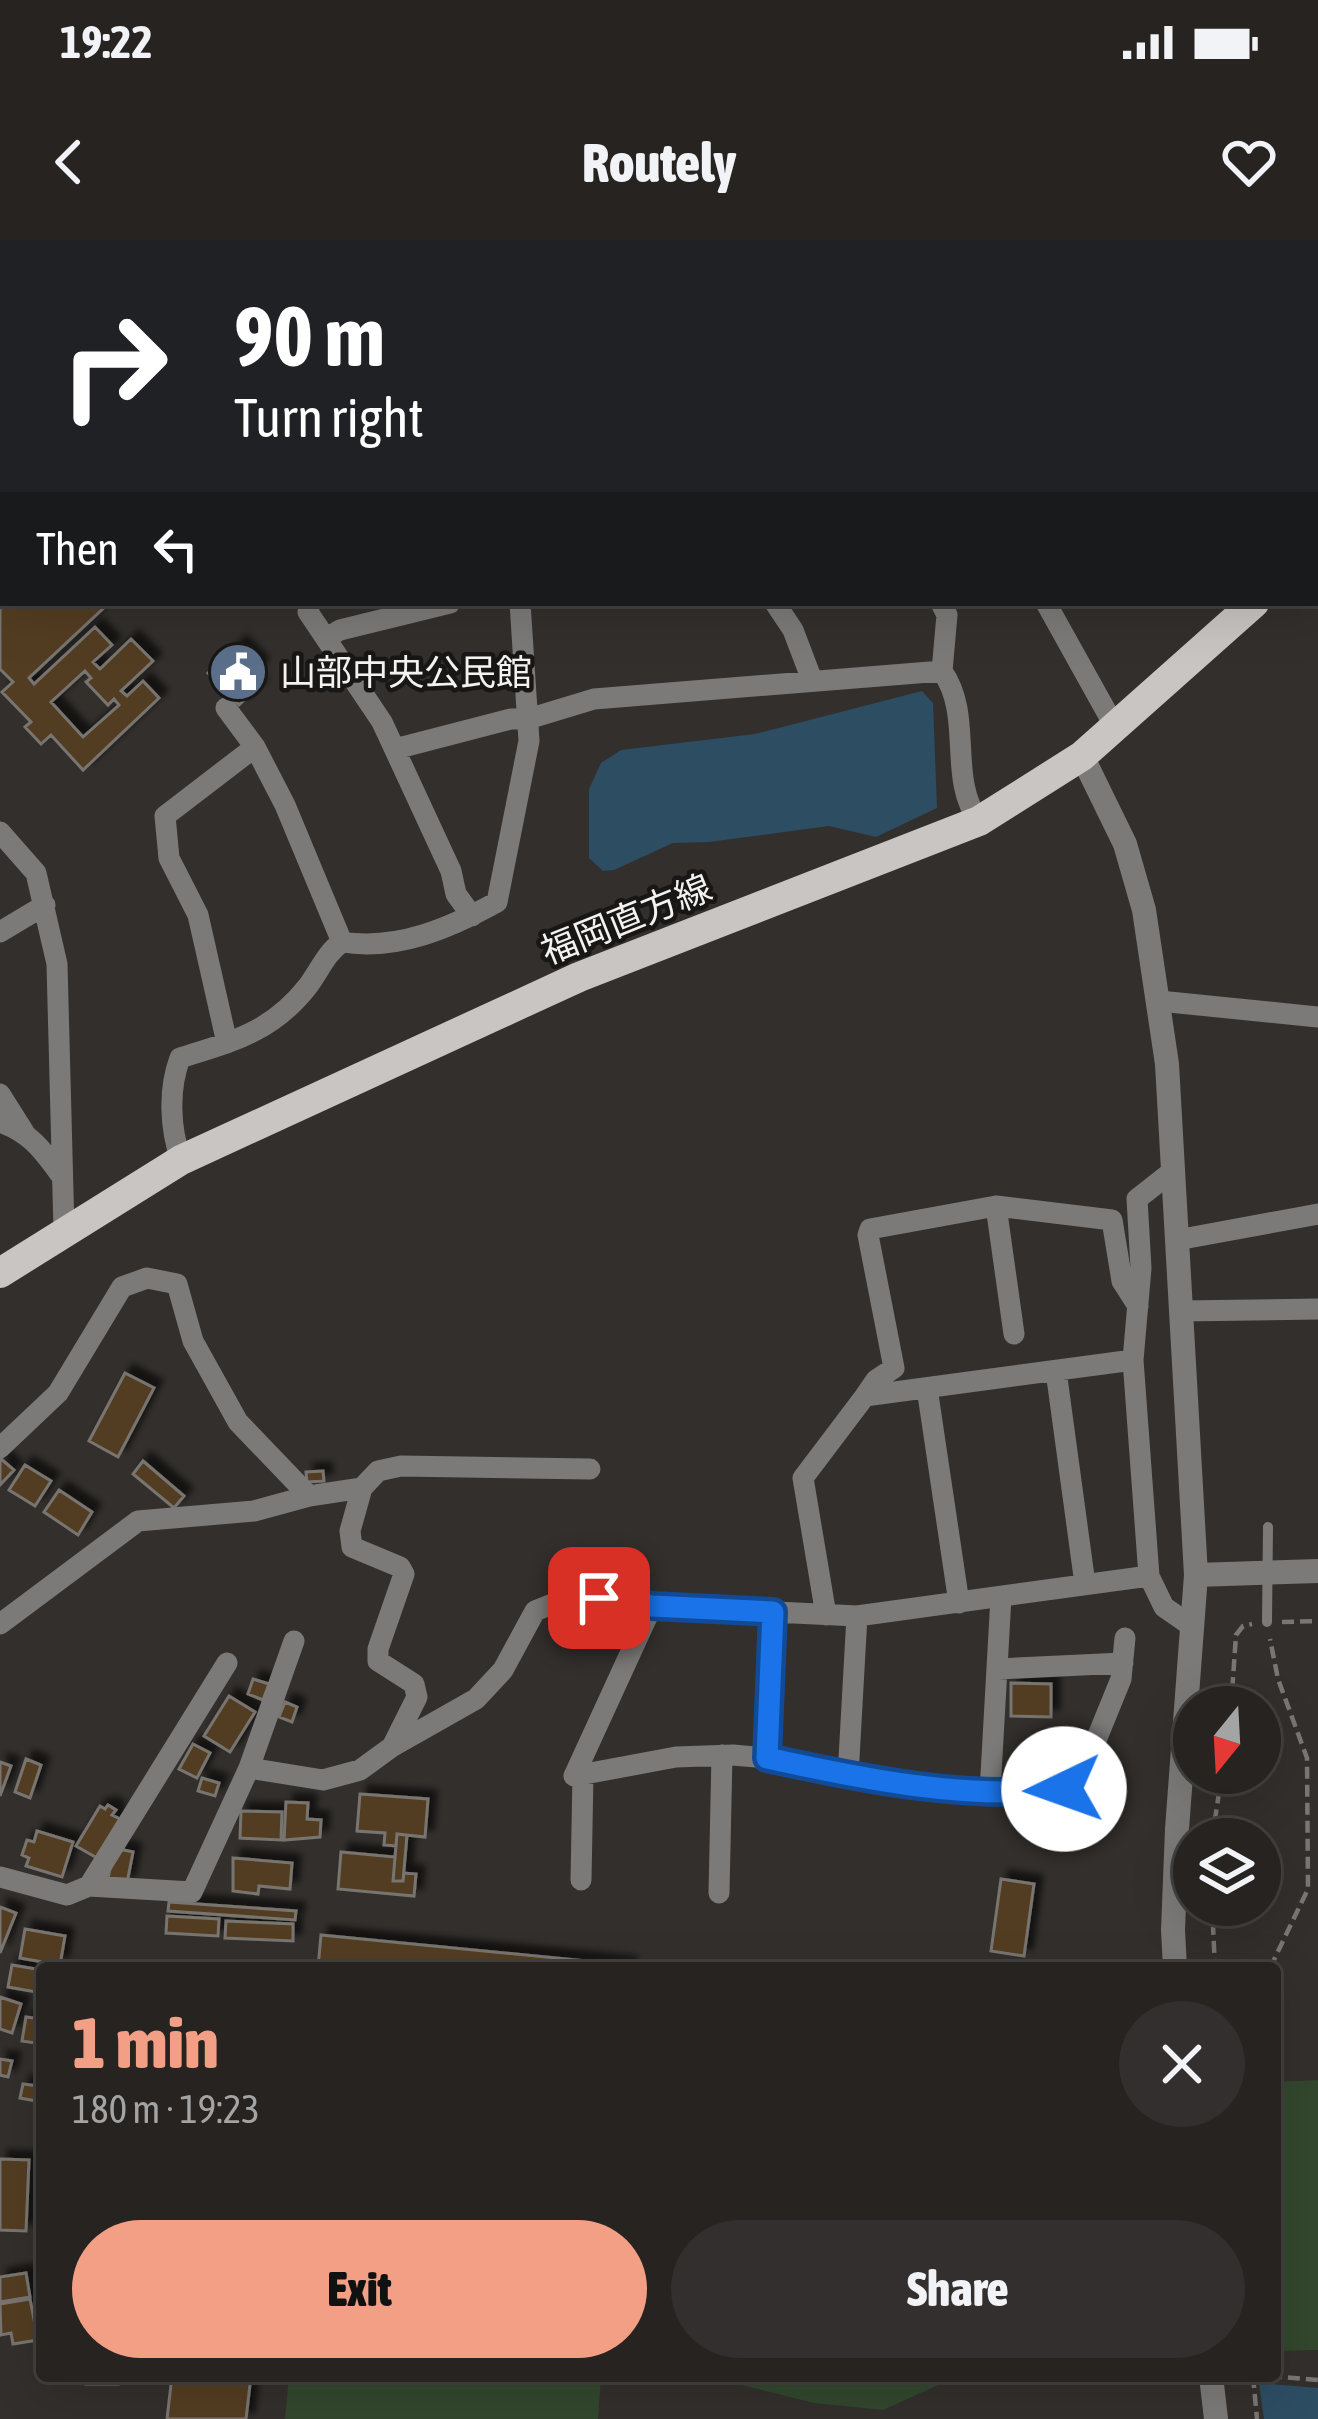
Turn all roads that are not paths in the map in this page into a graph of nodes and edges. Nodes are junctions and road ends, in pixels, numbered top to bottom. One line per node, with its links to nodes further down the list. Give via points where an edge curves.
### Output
1 (309, 606): 8 (street)
2 (438, 606): 8 (street)
3 (520, 606): 12 (street)
4 (777, 606): 10 (street)
5 (943, 606): 9 (street)
6 (1048, 606): 13 (street)
7 (1251, 606): 13 (main road, 福岡直方線)
8 (328, 637): 15 (street)
9 (942, 671): 10 (street); 17 (street, via 955,690 965,803)
10 (812, 680): 12 (street, via 594,699)
11 (226, 708): 14 (street)
12 (528, 719): 15 (street); 20 (street, via 502,888 497,902)
13 (1115, 727): 16 (main road, 福岡直方線)
14 (255, 747): 22 (street); 25 (street, via 164,816 169,858 198,915)
15 (395, 749): 20 (street)
16 (1082, 756): 17 (main road, 福岡直方線); 23 (street, via 1125,844)
17 (979, 821): 29 (main road, 福岡直方線, via 579,977)
18 (0, 832): 19 (street, via 36,873)
19 (45, 905): 21 (street); 31 (street, via 57,964)
20 (472, 916): 22 (street, via 432,934)
21 (0, 932)
22 (342, 942): 25 (street, via 273,1023)
23 (1159, 1001): 24 (street); 30 (street)
24 (1318, 1017)
25 (227, 1043): 29 (street, via 180,1058 172,1135)
26 (0, 1094): 28 (street)
27 (0, 1122): 28 (street)
28 (24, 1132): 31 (street)
29 (181, 1160): 34 (main road, 福岡直方線)
30 (1174, 1170): 35 (street); 37 (street, via 1138,1198)
31 (60, 1174): 34 (street)
32 (996, 1206): 37 (street, via 1112,1220 1122,1281); 40 (street); 44 (street, via 870,1228 895,1368)
33 (1318, 1214): 35 (street)
34 (64, 1230): 36 (main road, 福岡直方線)
35 (1177, 1240): 39 (street)
36 (0, 1273)
37 (1138, 1306): 41 (street)
38 (1318, 1309): 39 (street)
39 (1180, 1311): 52 (street)
40 (1014, 1334)
41 (1132, 1360): 42 (street); 53 (street)
42 (1056, 1371): 43 (street); 54 (street)
43 (927, 1388): 44 (street); 56 (street)
44 (865, 1396): 59 (street, via 803,1478)
45 (0, 1448): 48 (street, via 58,1393 122,1287 147,1278 177,1284 193,1341 238,1421)
46 (590, 1469): 47 (street, via 401,1466 378,1471)
47 (362, 1488): 48 (street); 69 (street, via 352,1546 404,1574 378,1649 378,1661 414,1684 417,1697)
48 (309, 1496): 62 (street, via 254,1511 138,1521)
49 (1268, 1527): 51 (lane)
50 (1318, 1570): 51 (street)
51 (1268, 1573): 52 (street); 61 (lane)
52 (1196, 1575): 63 (street)
53 (1149, 1576): 54 (street); 63 (street, via 1164,1607)
54 (1085, 1584): 55 (street)
55 (1000, 1597): 56 (street); 68 (street)
56 (959, 1603): 60 (street)
57 (652, 1606): 58 (street); 69 (street, via 572,1596 536,1611 476,1699); 73 (street, via 574,1776)
58 (773, 1612): 59 (street); 71 (street)
59 (826, 1615): 60 (street)
60 (857, 1616): 74 (street)
61 (1267, 1622)
62 (0, 1624)
63 (1192, 1627): 80 (street)
64 (1125, 1638): 67 (street)
65 (295, 1641): 72 (street)
66 (227, 1663): 78 (street)
67 (1123, 1663): 68 (street); 75 (street, via 1082,1777 1064,1789)
68 (998, 1669): 75 (street)
69 (393, 1746): 72 (street, via 360,1770 322,1780)
70 (722, 1755): 71 (street); 73 (street); 79 (street)
71 (767, 1758): 74 (street)
72 (250, 1768): 78 (street, via 192,1892)
73 (583, 1774): 77 (street)
74 (848, 1776): 75 (street)
75 (990, 1792)
76 (0, 1877): 78 (street, via 67,1895)
77 (581, 1880)
78 (89, 1886)
79 (719, 1893)
80 (1175, 1962)
81 (1211, 2382): 82 (street)
82 (1216, 2419)

